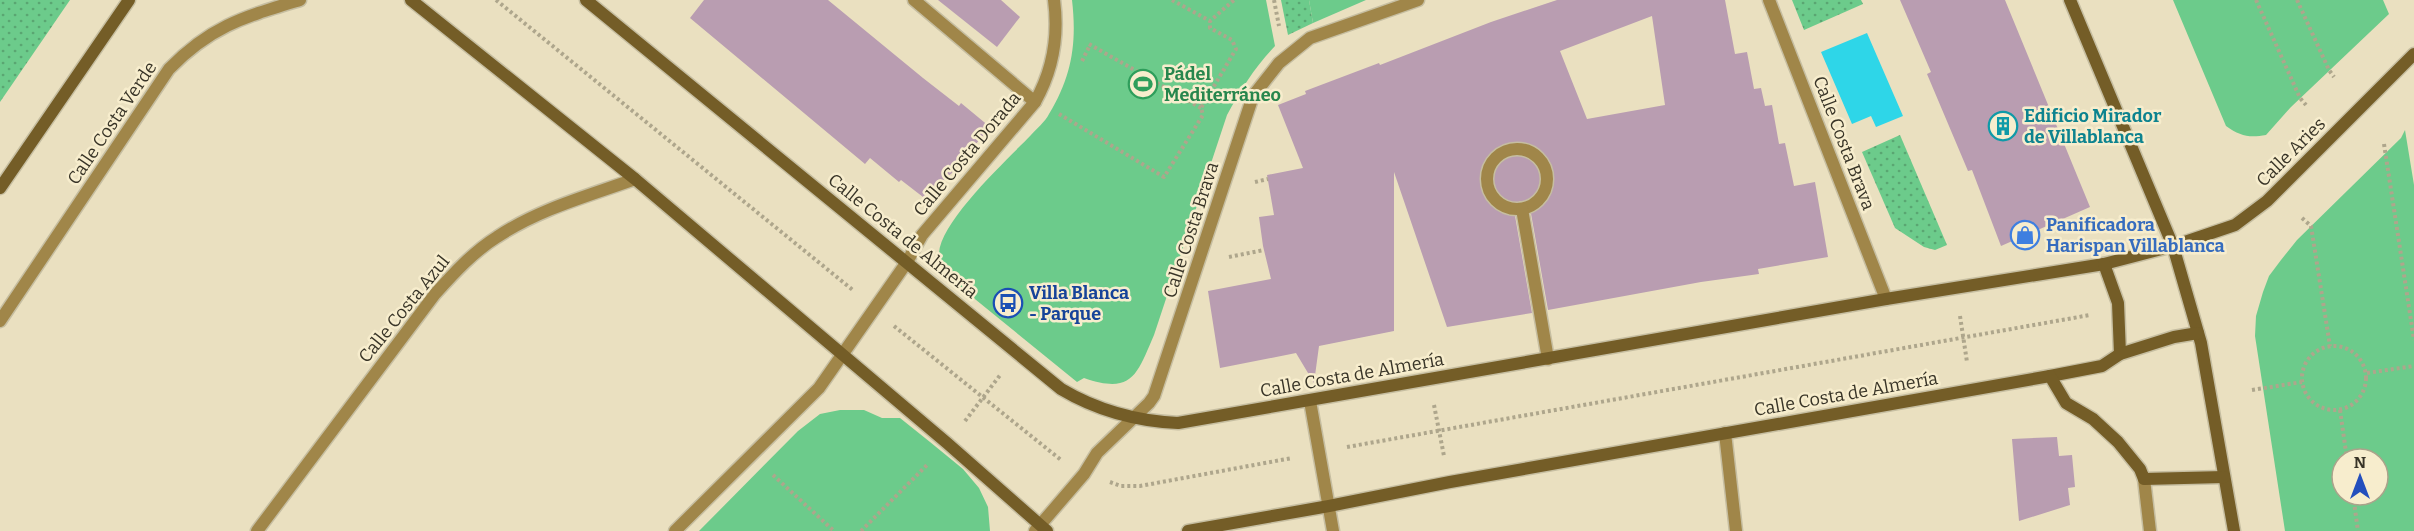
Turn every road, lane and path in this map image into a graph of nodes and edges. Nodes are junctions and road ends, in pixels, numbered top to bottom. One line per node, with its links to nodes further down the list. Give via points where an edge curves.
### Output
1 (129, 0): 27 (street)
2 (300, 0): 39 (street, Calle Costa Verde, via 227,24 206,36 169,69)
3 (411, 0): 26 (street)
4 (496, 0): 35 (path)
5 (586, 0): 33 (street, Calle Costa de Almería)
6 (914, 0): 21 (street)
7 (1054, 0): 21 (street, Calle Costa Dorada, via 1053,57)
8 (1172, 0): 16 (path)
9 (1234, 0): 16 (path)
10 (1274, 0): 17 (path)
11 (1418, 0): 59 (street, Calle Costa Brava, via 1310,38 1279,63 1253,96 1154,396)
12 (1769, 0): 36 (street, Calle Costa Brava)
13 (2070, 0): 30 (street)
14 (2256, 0): 22 (path)
15 (2297, 0): 20 (path)
16 (1210, 21): 23 (path, via 1210,28 1232,40 1236,49)
17 (1280, 31)
18 (1082, 40): 23 (path)
19 (2414, 54): 30 (street, Calle Aries, via 2267,201 2235,225)
20 (2334, 77)
21 (1035, 102): 33 (street, Calle Costa Dorada, via 922,235)
22 (2306, 105)
23 (1201, 108): 24 (path, via 1203,115 1164,177)
24 (1056, 112)
25 (2384, 144): 43 (path)
26 (635, 179): 46 (street); 76 (street, Calle Costa Azul, via 524,221 468,260 435,294)
27 (0, 188)
28 (1521, 209): 28 (street, via 1545,191 1546,171 1534,154 1525,150 1504,151 1490,165 1487,183 1496,200 1512,209); 47 (street)
29 (2302, 218): 44 (path, via 2311,226)
30 (2173, 246): 34 (street, Calle Costa de Almería); 41 (street)
31 (1264, 250): 32 (path)
32 (1232, 256)
33 (907, 262): 46 (street, Calle Costa Dorada); 59 (street, Calle Costa de Almería, via 1061,389 1084,403)
34 (2104, 264): 36 (street, Calle Costa de Almería); 45 (street, via 2118,303)
35 (857, 294)
36 (1886, 299): 47 (street, Calle Costa de Almería)
37 (1960, 312): 42 (path)
38 (2102, 313): 42 (path)
39 (0, 321)
40 (889, 322): 56 (path)
41 (2198, 333): 45 (street, Calle Costa de Almería); 70 (street)
42 (1963, 337): 50 (path); 61 (path)
43 (2414, 340)
44 (2330, 346): 51 (path, via 2347,347 2357,354); 53 (path, via 2307,359)
45 (2120, 354): 52 (street, Calle Costa de Almería, via 2102,366)
46 (842, 355): 75 (street, via 1009,496); 77 (street, Calle Costa Dorada, via 819,388)
47 (1548, 359): 57 (street, Calle Costa de Almería)
48 (2414, 366): 51 (path)
49 (1006, 367): 56 (path)
50 (1968, 368)
51 (2367, 373): 58 (path, via 2362,395)
52 (2050, 376): 62 (street, Calle Costa de Almería); 71 (street, via 2066,403 2106,429)
53 (2302, 382): 54 (path); 58 (path, via 2308,398 2316,405)
54 (2253, 390)
55 (1432, 396): 61 (path)
56 (982, 398): 60 (path); 68 (path)
57 (1310, 401): 59 (street, Calle Costa de Almería, via 1178,423); 73 (street)
58 (2340, 410): 63 (path)
59 (1133, 418): 75 (street, Calle Costa Brava, via 1097,453)
60 (959, 428)
61 (1438, 430): 64 (path); 67 (path)
62 (1725, 433): 73 (street, Calle Costa de Almería); 82 (street)
63 (2346, 447)
64 (1340, 448)
65 (1301, 456): 72 (path, via 1140,486 1121,486)
66 (933, 459): 79 (path)
67 (1445, 460)
68 (1064, 462)
69 (768, 470): 78 (path)
70 (2224, 477): 71 (street); 84 (street)
71 (2144, 478): 83 (street)
72 (1106, 480)
73 (1329, 506): 80 (street, Calle Costa de Almería); 81 (street)
74 (2355, 507): 85 (path)
75 (1040, 529)
76 (257, 531)
77 (675, 531)
78 (834, 531)
79 (861, 531)
80 (1188, 531)
81 (1333, 531)
82 (1737, 531)
83 (2151, 531)
84 (2234, 531)
85 (2358, 531)

